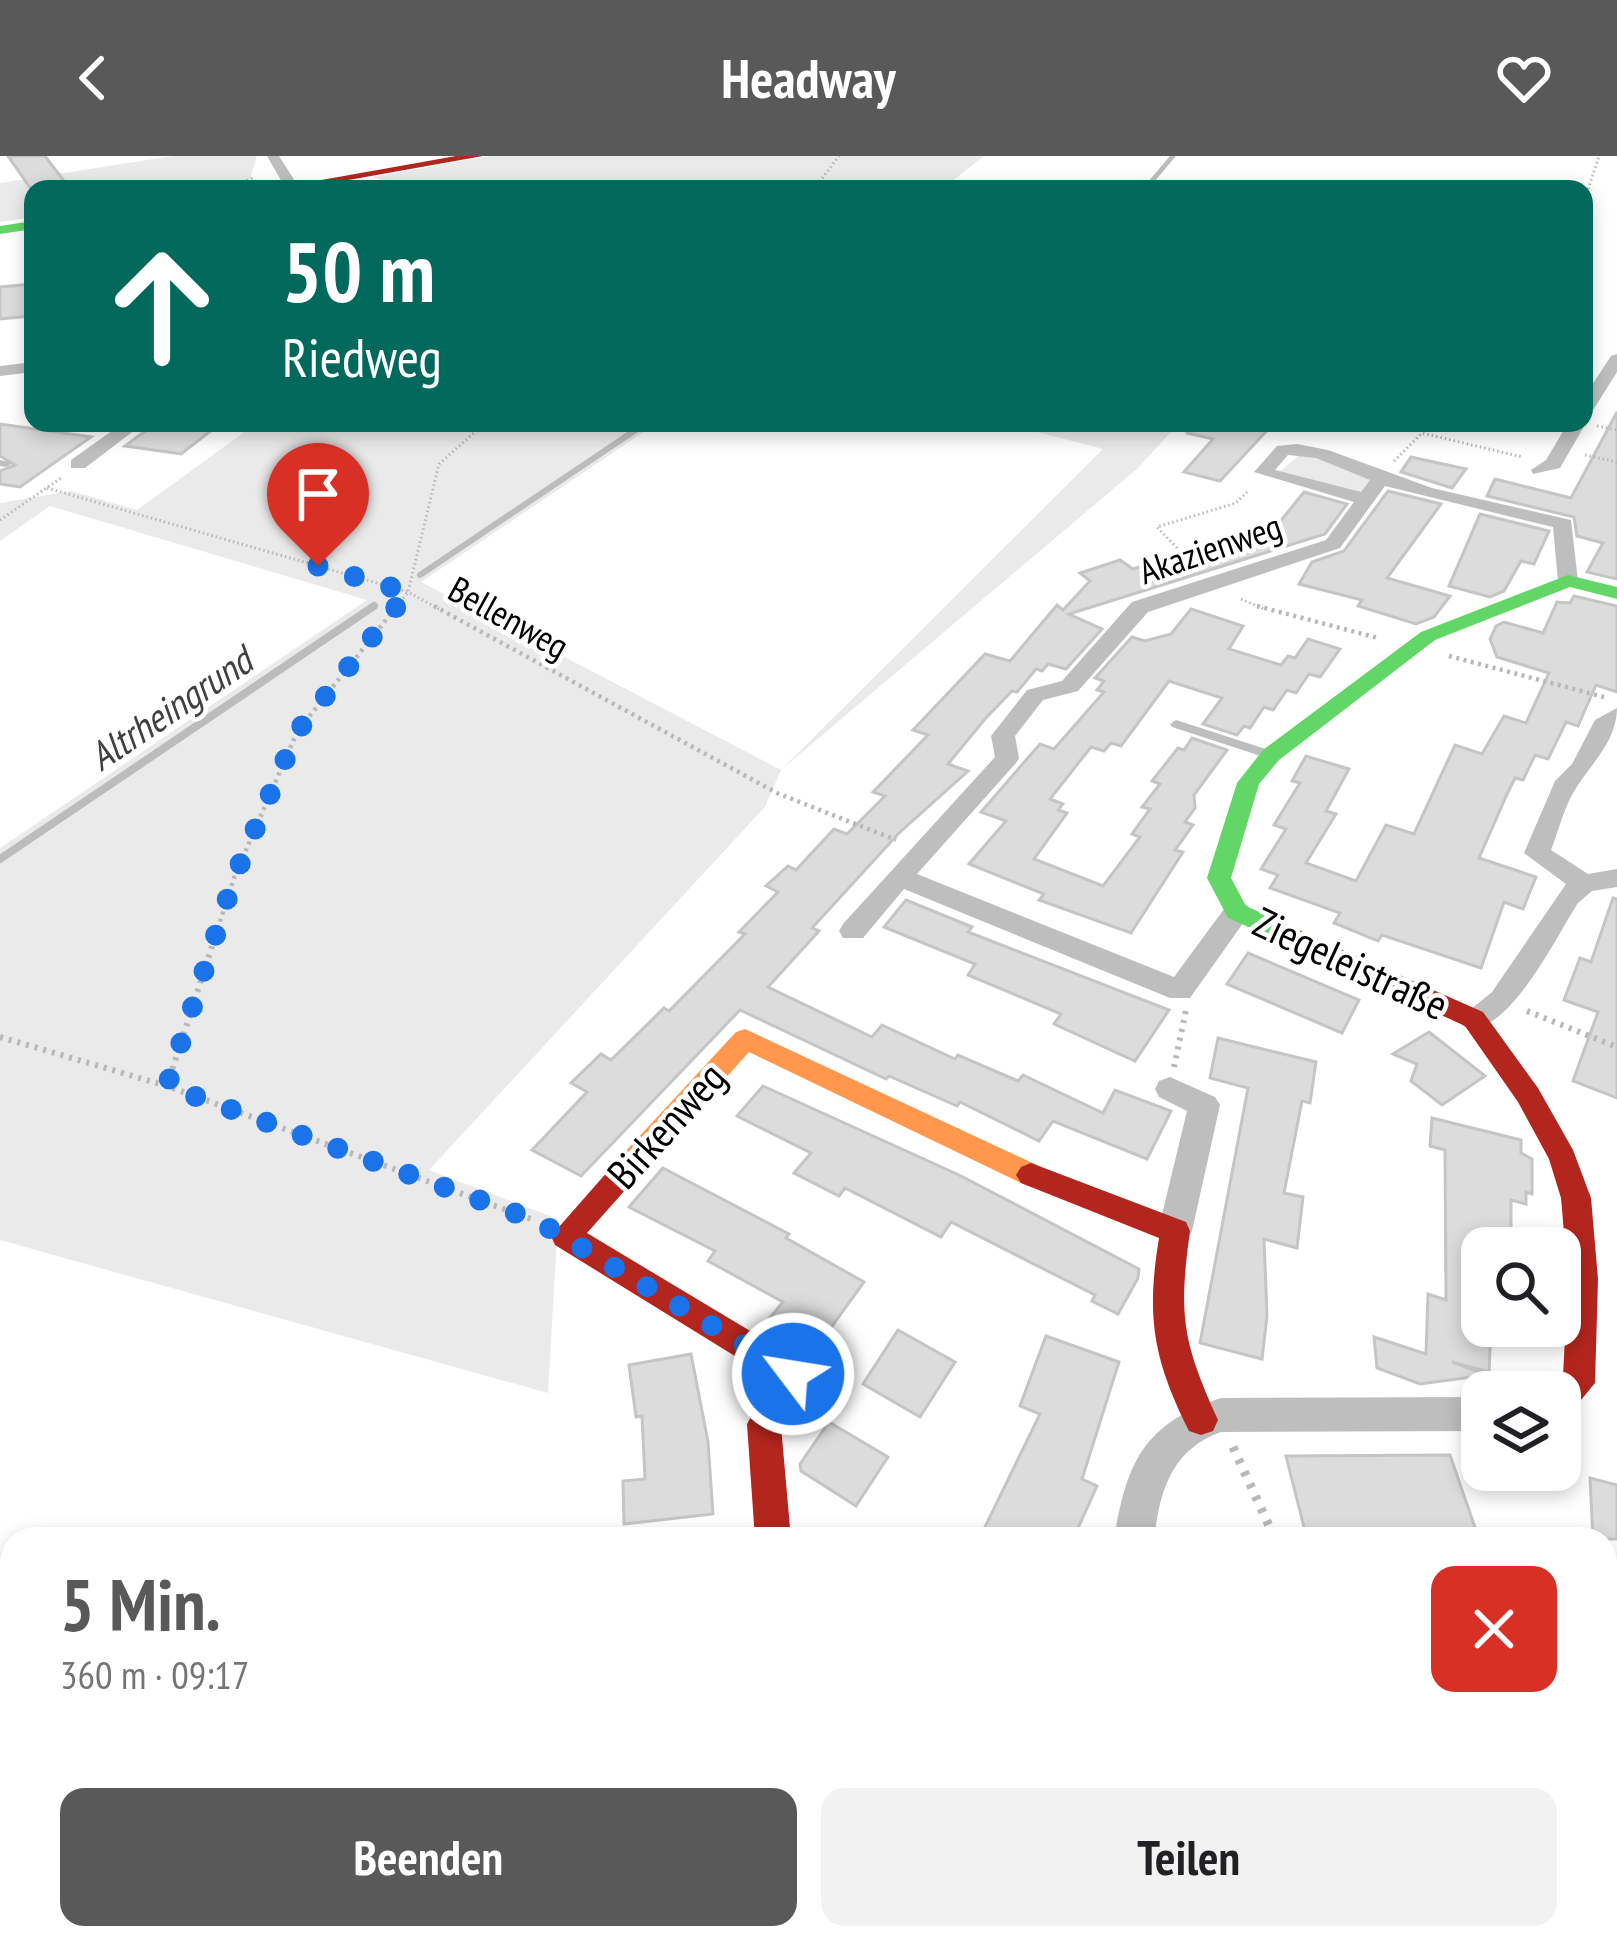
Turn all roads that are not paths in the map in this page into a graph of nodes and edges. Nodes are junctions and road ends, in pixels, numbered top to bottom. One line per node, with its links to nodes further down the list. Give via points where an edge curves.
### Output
1 (477, 156): 2 (street)
2 (334, 180)
3 (1617, 359): 4 (street)
4 (1593, 397)
5 (122, 432): 7 (street)
6 (1571, 432): 8 (street)
7 (78, 464)
8 (1546, 467)
9 (1373, 489): 9 (street, Akazienweg, via 1342,458 1300,448 1283,450 1263,472); 10 (street, Akazienweg, via 1564,524); 15 (street, Akazienweg, via 1333,544 1140,607 1070,686 1035,695 1003,736 1007,758)
10 (1568, 581): 11 (street); 14 (street, Ziegeleistraße, via 1428,636)
11 (1617, 593)
12 (1617, 711): 17 (street, via 1567,781 1537,853)
13 (1176, 724): 14 (lane)
14 (1270, 755): 18 (street, Ziegeleistraße, via 1248,783 1219,878)
15 (900, 877): 18 (street, via 1180,991); 19 (street, Akazienweg)
16 (1617, 878): 17 (street)
17 (1584, 883): 20 (street, via 1502,999)
18 (1238, 912): 20 (street, Ziegeleistraße)
19 (853, 931)
20 (1474, 1019): 23 (street, Ziegeleistraße, via 1571,1180)
21 (1170, 1088): 22 (street, via 1204,1105)
22 (1174, 1232): 25 (street, via 1161,1325 1172,1369); 26 (street, Birkenweg, via 1064,1191 745,1039 566,1236 793,1374 764,1424)
23 (1580, 1371)
24 (1461, 1414): 25 (street)
25 (1211, 1418): 27 (street, via 1153,1456)
26 (771, 1527)
27 (1135, 1527)

